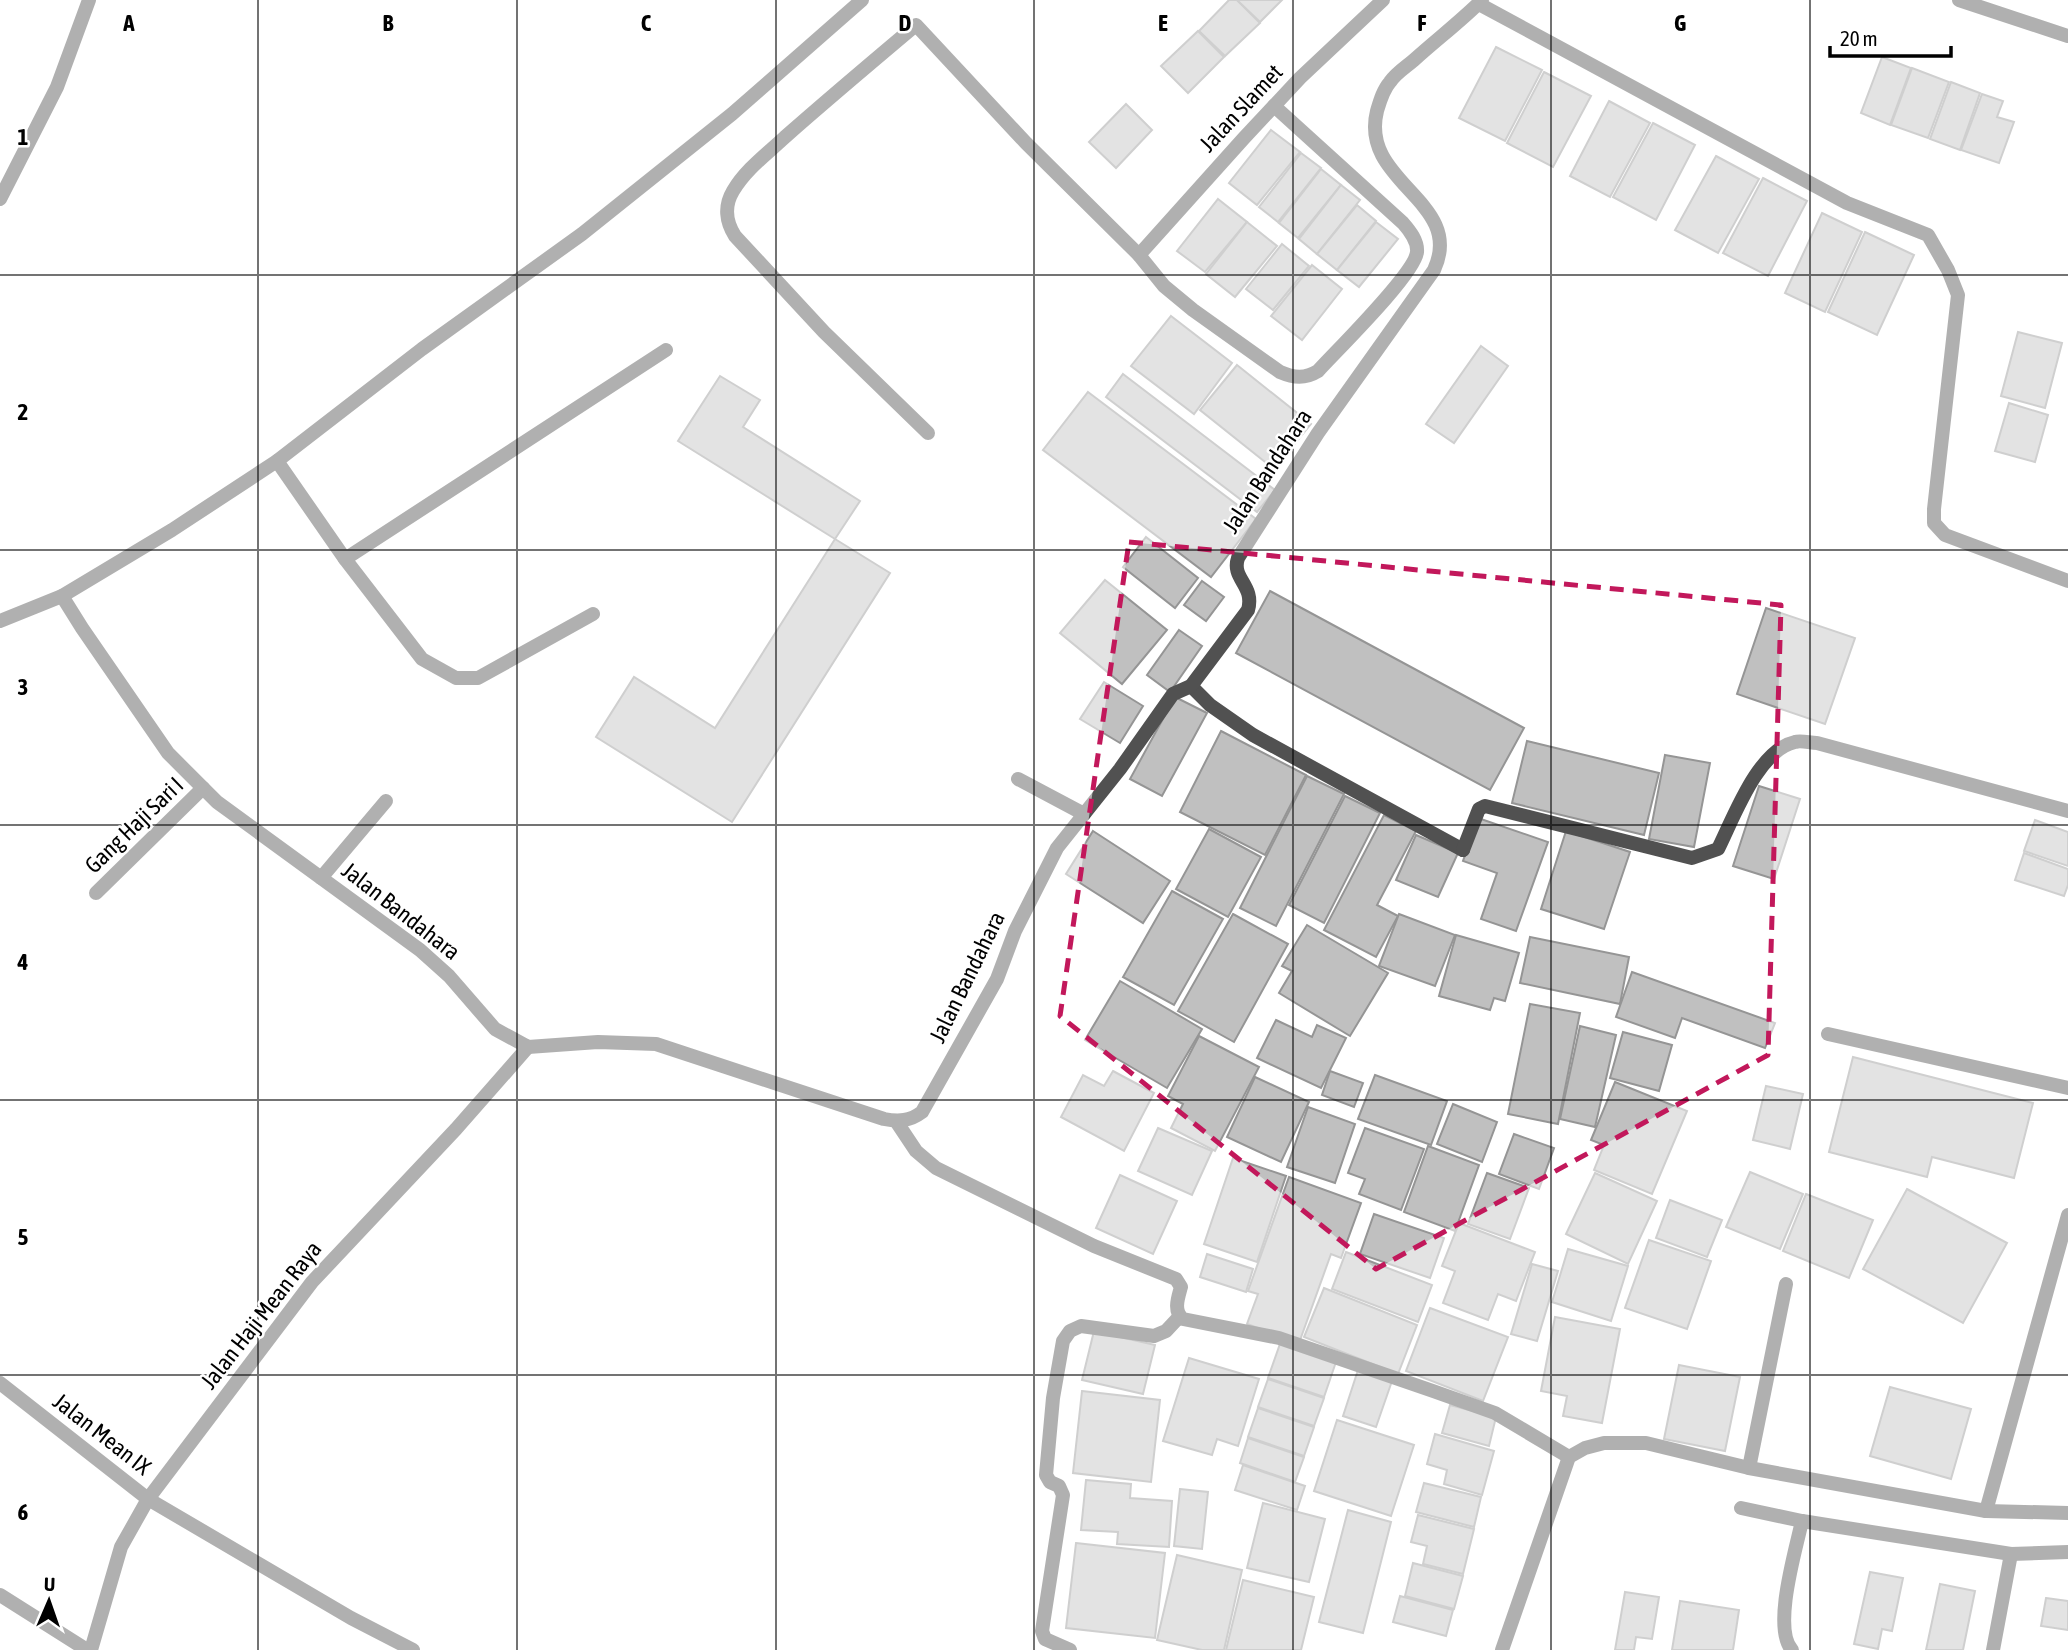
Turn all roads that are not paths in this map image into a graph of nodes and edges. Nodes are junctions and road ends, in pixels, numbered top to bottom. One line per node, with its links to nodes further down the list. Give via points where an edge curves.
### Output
1 (89, 0): 8 (street, via 57,87)
2 (862, 0): 12 (street, via 732,114 582,234)
3 (1383, 0): 7 (street, Jalan Slamet)
4 (1959, 0): 6 (street)
5 (1480, 2): 14 (street, via 1847,203 1928,235 1958,295 1934,523 1945,535); 18 (street, Jalan Bandahara, via 1390,81 1375,119 1382,159 1440,232 1434,270 1318,433 1238,558 1237,572 1250,595 1248,610)
6 (2068, 36)
7 (1273, 106): 9 (street, Jalan Slamet); 9 (street, via 1410,231 1417,253 1401,279 1318,371 1296,378 1280,372 1192,310 1164,286)
8 (0, 199)
9 (1139, 255): 11 (street, via 916,25 744,175 731,194 726,216 735,236 824,332)
10 (666, 350): 13 (street)
11 (928, 432)
12 (277, 461): 13 (street); 15 (street)
13 (345, 559): 16 (street, via 422,659 456,678 478,678)
14 (2068, 581)
15 (62, 596): 17 (street); 20 (street, Jalan Bandahara, via 168,753)
16 (593, 614)
17 (0, 621)
18 (1191, 686): 22 (street, via 1253,735 1463,850 1479,809 1485,806 1692,858 1707,854 1718,849 1762,764 1774,751 1796,741); 23 (street, Jalan Bandahara, via 1173,694)
19 (1018, 779): 23 (street)
20 (204, 788): 24 (street, Jalan Bandahara); 25 (street, Gang Haji Sari I)
21 (386, 801): 24 (street)
22 (2068, 811)
23 (1084, 814): 29 (street, Jalan Bandahara, via 1057,848 1015,931 997,979 922,1112)
24 (321, 878): 27 (street, Jalan Bandahara, via 420,950 495,1029)
25 (96, 893)
26 (1828, 1034): 28 (street)
27 (527, 1047): 29 (street, via 656,1044); 36 (street, Jalan Haji Mean Raya, via 312,1282)
28 (2068, 1088)
29 (896, 1121): 32 (street, via 916,1152 936,1168 1094,1245 1176,1279 1181,1287 1176,1310)
30 (2068, 1215): 38 (street)
31 (1786, 1284): 35 (street)
32 (1180, 1316): 34 (street, via 1279,1338 1471,1404 1495,1413); 47 (street, via 1154,1336 1081,1326 1063,1341 1046,1475 1063,1495 1042,1631 1045,1639)
33 (0, 1383): 36 (street, Jalan Mean IX)
34 (1569, 1457): 35 (street, via 1604,1443 1646,1443); 48 (street)
35 (1749, 1468): 38 (street)
36 (148, 1499): 44 (street, Jalan Mean IX, via 351,1618); 45 (street, Jalan Haji Mean Raya, via 121,1547)
37 (1741, 1508): 40 (street)
38 (1986, 1511): 39 (street)
39 (2068, 1513)
40 (1802, 1521): 42 (street); 49 (street, via 1783,1618 1786,1643)
41 (2068, 1552): 42 (street)
42 (2011, 1554): 50 (street)
43 (0, 1595): 45 (street)
44 (385, 1644): 46 (street, Jalan Mean IX)
45 (89, 1650)
46 (413, 1650)
47 (1070, 1650)
48 (1502, 1650)
49 (1792, 1650)
50 (1993, 1650)

